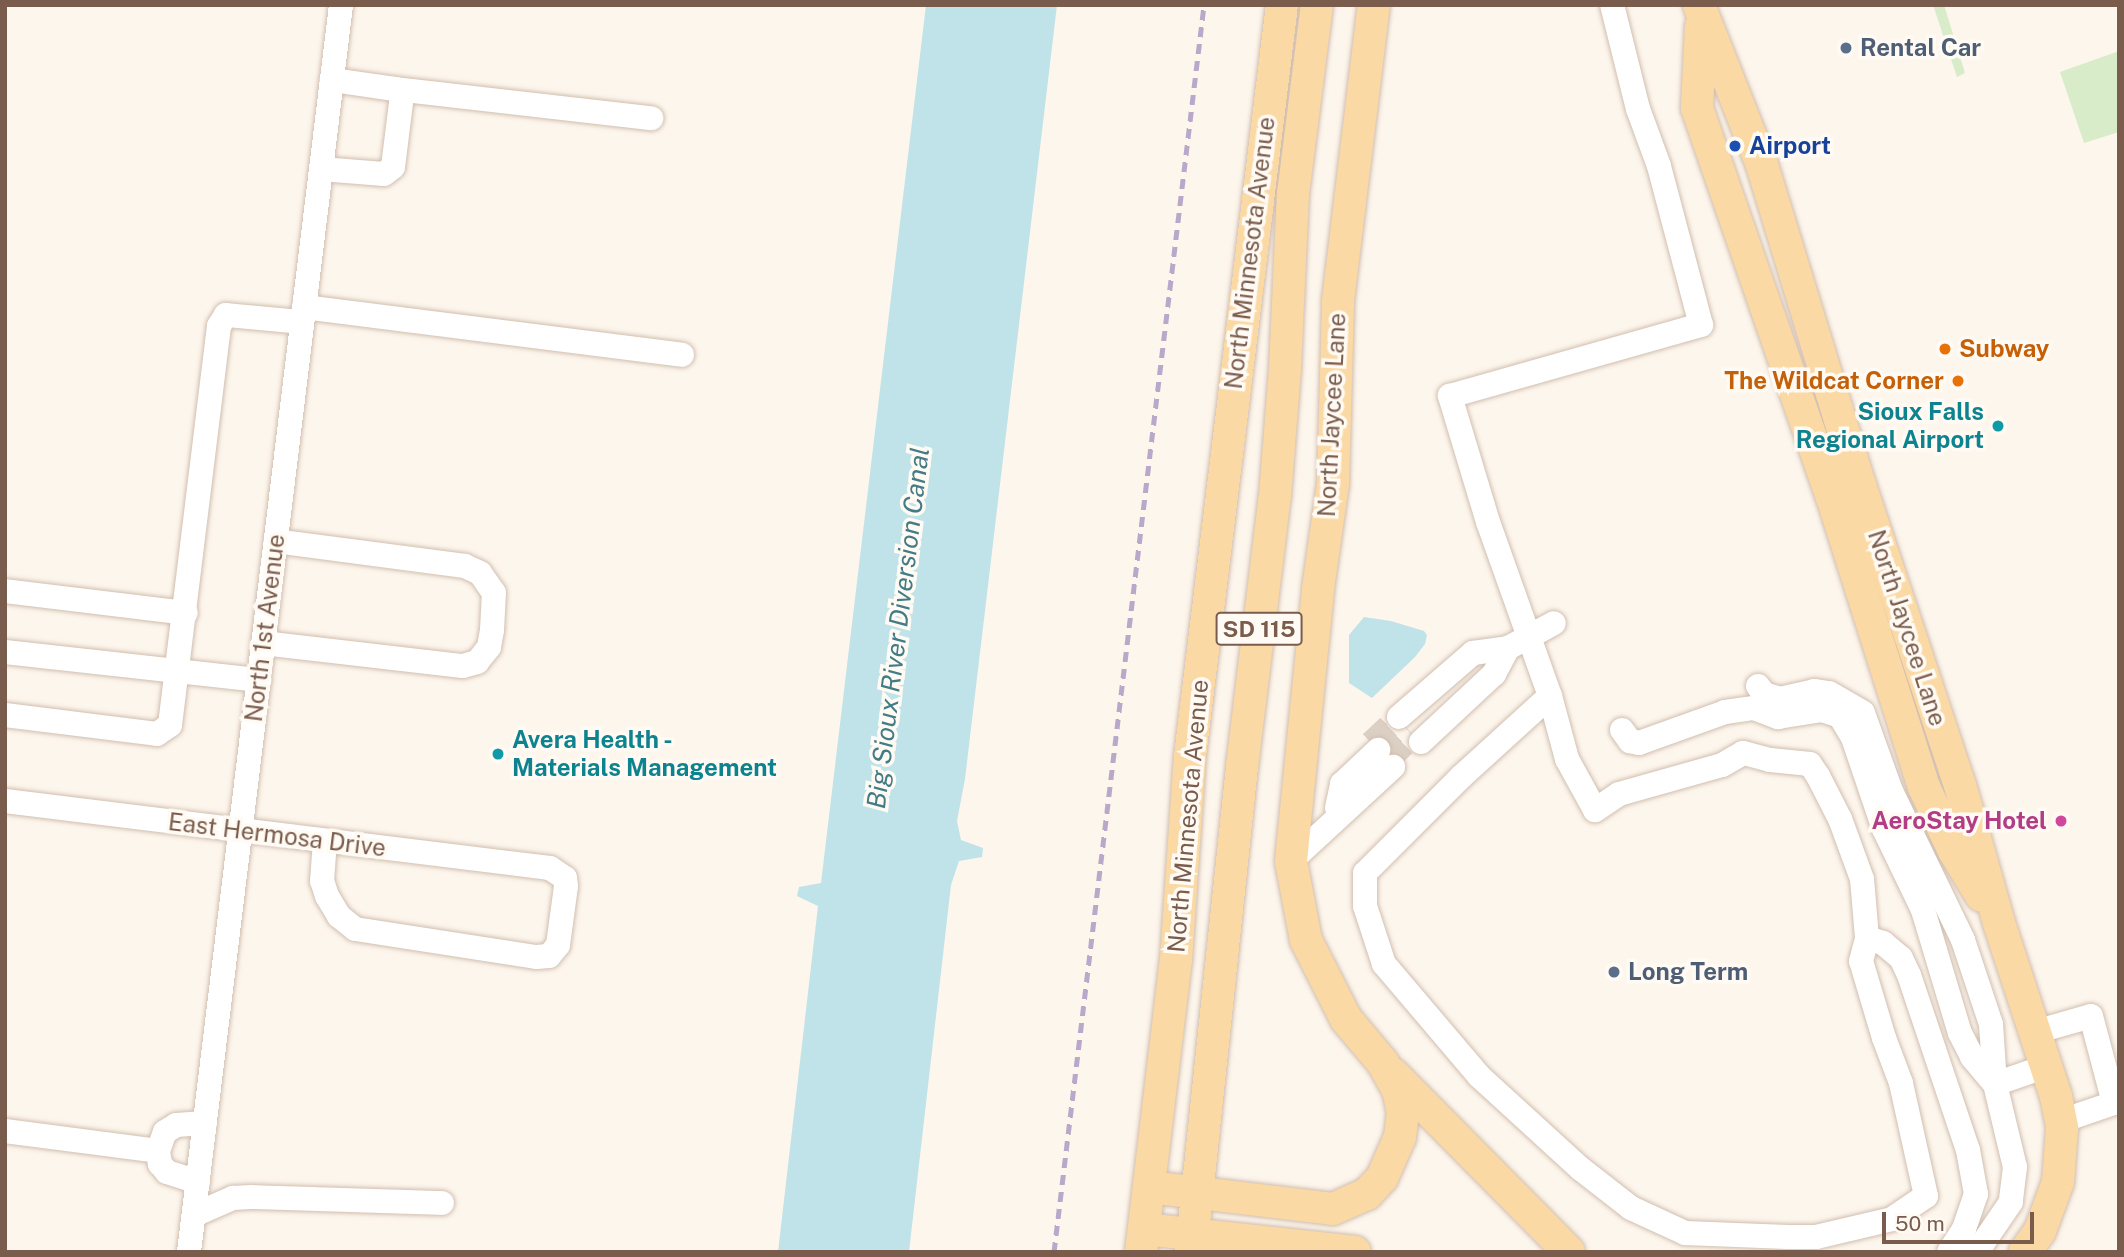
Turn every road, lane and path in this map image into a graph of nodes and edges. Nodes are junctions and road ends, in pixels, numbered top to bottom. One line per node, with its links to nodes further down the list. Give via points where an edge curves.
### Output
1 (341, 5): 7 (street, North 1st Avenue)
2 (1282, 5): 44 (main road, North Minnesota Avenue / SD 115, via 1190,756 1176,960)
3 (1317, 5): 45 (main road, North Minnesota Avenue / SD 115, via 1293,194 1275,496)
4 (1374, 5): 31 (main road, North Jaycee Lane, via 1338,302 1333,484 1316,603)
5 (1612, 5): 18 (street, via 1701,325 1450,396)
6 (1701, 9): 32 (main road, North Jaycee Lane, via 1762,165 1860,485 1960,785); 32 (main road, via 1697,108 1835,506 1924,787 1954,851)
7 (332, 80): 8 (street); 10 (street, North 1st Avenue)
8 (395, 89): 9 (street); 10 (street, via 402,95 393,167 384,174)
9 (651, 118)
10 (321, 169): 11 (street, North 1st Avenue)
11 (303, 314): 12 (street); 13 (street, North 1st Avenue); 15 (street, via 226,315 219,326)
12 (682, 355)
13 (276, 541): 17 (street, North 1st Avenue); 17 (street, via 465,566 480,573 495,593 492,630 489,647 477,662 463,666)
14 (5, 591): 15 (street)
15 (186, 613): 20 (street)
16 (1553, 623): 18 (street)
17 (263, 643): 21 (street, North 1st Avenue)
18 (1518, 643): 23 (street); 25 (street)
19 (5, 652): 20 (street)
20 (178, 672): 21 (street); 24 (street, via 170,725 157,734)
21 (259, 680): 29 (street, North 1st Avenue)
22 (1758, 686): 37 (street, via 1764,694 1780,699 1814,691 1829,693 1863,713 1891,791 1964,940 1991,1024)
23 (1550, 696): 33 (street, via 1567,759 1595,810 1619,794 1722,765 1743,753 1810,764 1840,819 1862,879); 33 (street, via 1365,873 1365,906 1384,964 1441,1034 1540,1132 1631,1208 1685,1233 1816,1237 1892,1219 1926,1196 1901,1083 1861,961)
24 (5, 715)
25 (1410, 729)
26 (1622, 730): 37 (street, via 1630,741 1639,743 1744,709 1778,717 1822,710 1840,716 1853,738 1884,829 1923,910 1961,1033 1972,1056)
27 (5, 801): 29 (street, East Hermosa Drive)
28 (1336, 806): 28 (street, via 1382,755); 31 (street)
29 (241, 830): 30 (street, East Hermosa Drive); 40 (street, North 1st Avenue)
30 (325, 841): 30 (street, East Hermosa Drive, via 550,868 565,878 558,945 549,956 536,957 355,929 339,916 327,896 322,881)
31 (1291, 861): 35 (main road, North Jaycee Lane, via 1306,940 1346,1019)
32 (1999, 923): 34 (main road, North Jaycee Lane)
33 (1867, 938): 53 (street, via 1883,943 1900,958 1909,975 1968,1150 1976,1194 1964,1229)
34 (2035, 1032): 36 (main road, North Jaycee Lane); 38 (street, via 2091,1016)
35 (1383, 1063): 45 (main road, North Jaycee Lane, via 1398,1090 1403,1113 1392,1159 1367,1194 1334,1209); 52 (main road)
36 (2048, 1066): 37 (street); 39 (main road, North Jaycee Lane)
37 (1995, 1084): 54 (street, via 2015,1167 2011,1202 1983,1243)
38 (2116, 1103): 39 (street)
39 (2061, 1121): 55 (main road, North Jaycee Lane, via 2062,1154 2053,1198 2040,1231)
40 (205, 1123): 42 (street, via 176,1125 165,1132); 43 (street, North 1st Avenue)
41 (5, 1131): 42 (street)
42 (159, 1151): 43 (street, via 160,1164 167,1172)
43 (198, 1182): 47 (street, North 1st Avenue)
44 (1149, 1187): 45 (main road, North Jaycee Lane); 48 (main road, North Minnesota Avenue / SD 115)
45 (1197, 1193): 49 (main road, North Minnesota Avenue / SD 115)
46 (442, 1203): 47 (street, via 242,1197)
47 (194, 1215): 50 (street, North 1st Avenue)
48 (1143, 1240): 49 (main road)
49 (1191, 1243): 51 (main road)
50 (190, 1252)
51 (1355, 1252)
52 (1569, 1252)
53 (1949, 1252)
54 (1970, 1252)
55 (2025, 1252)

